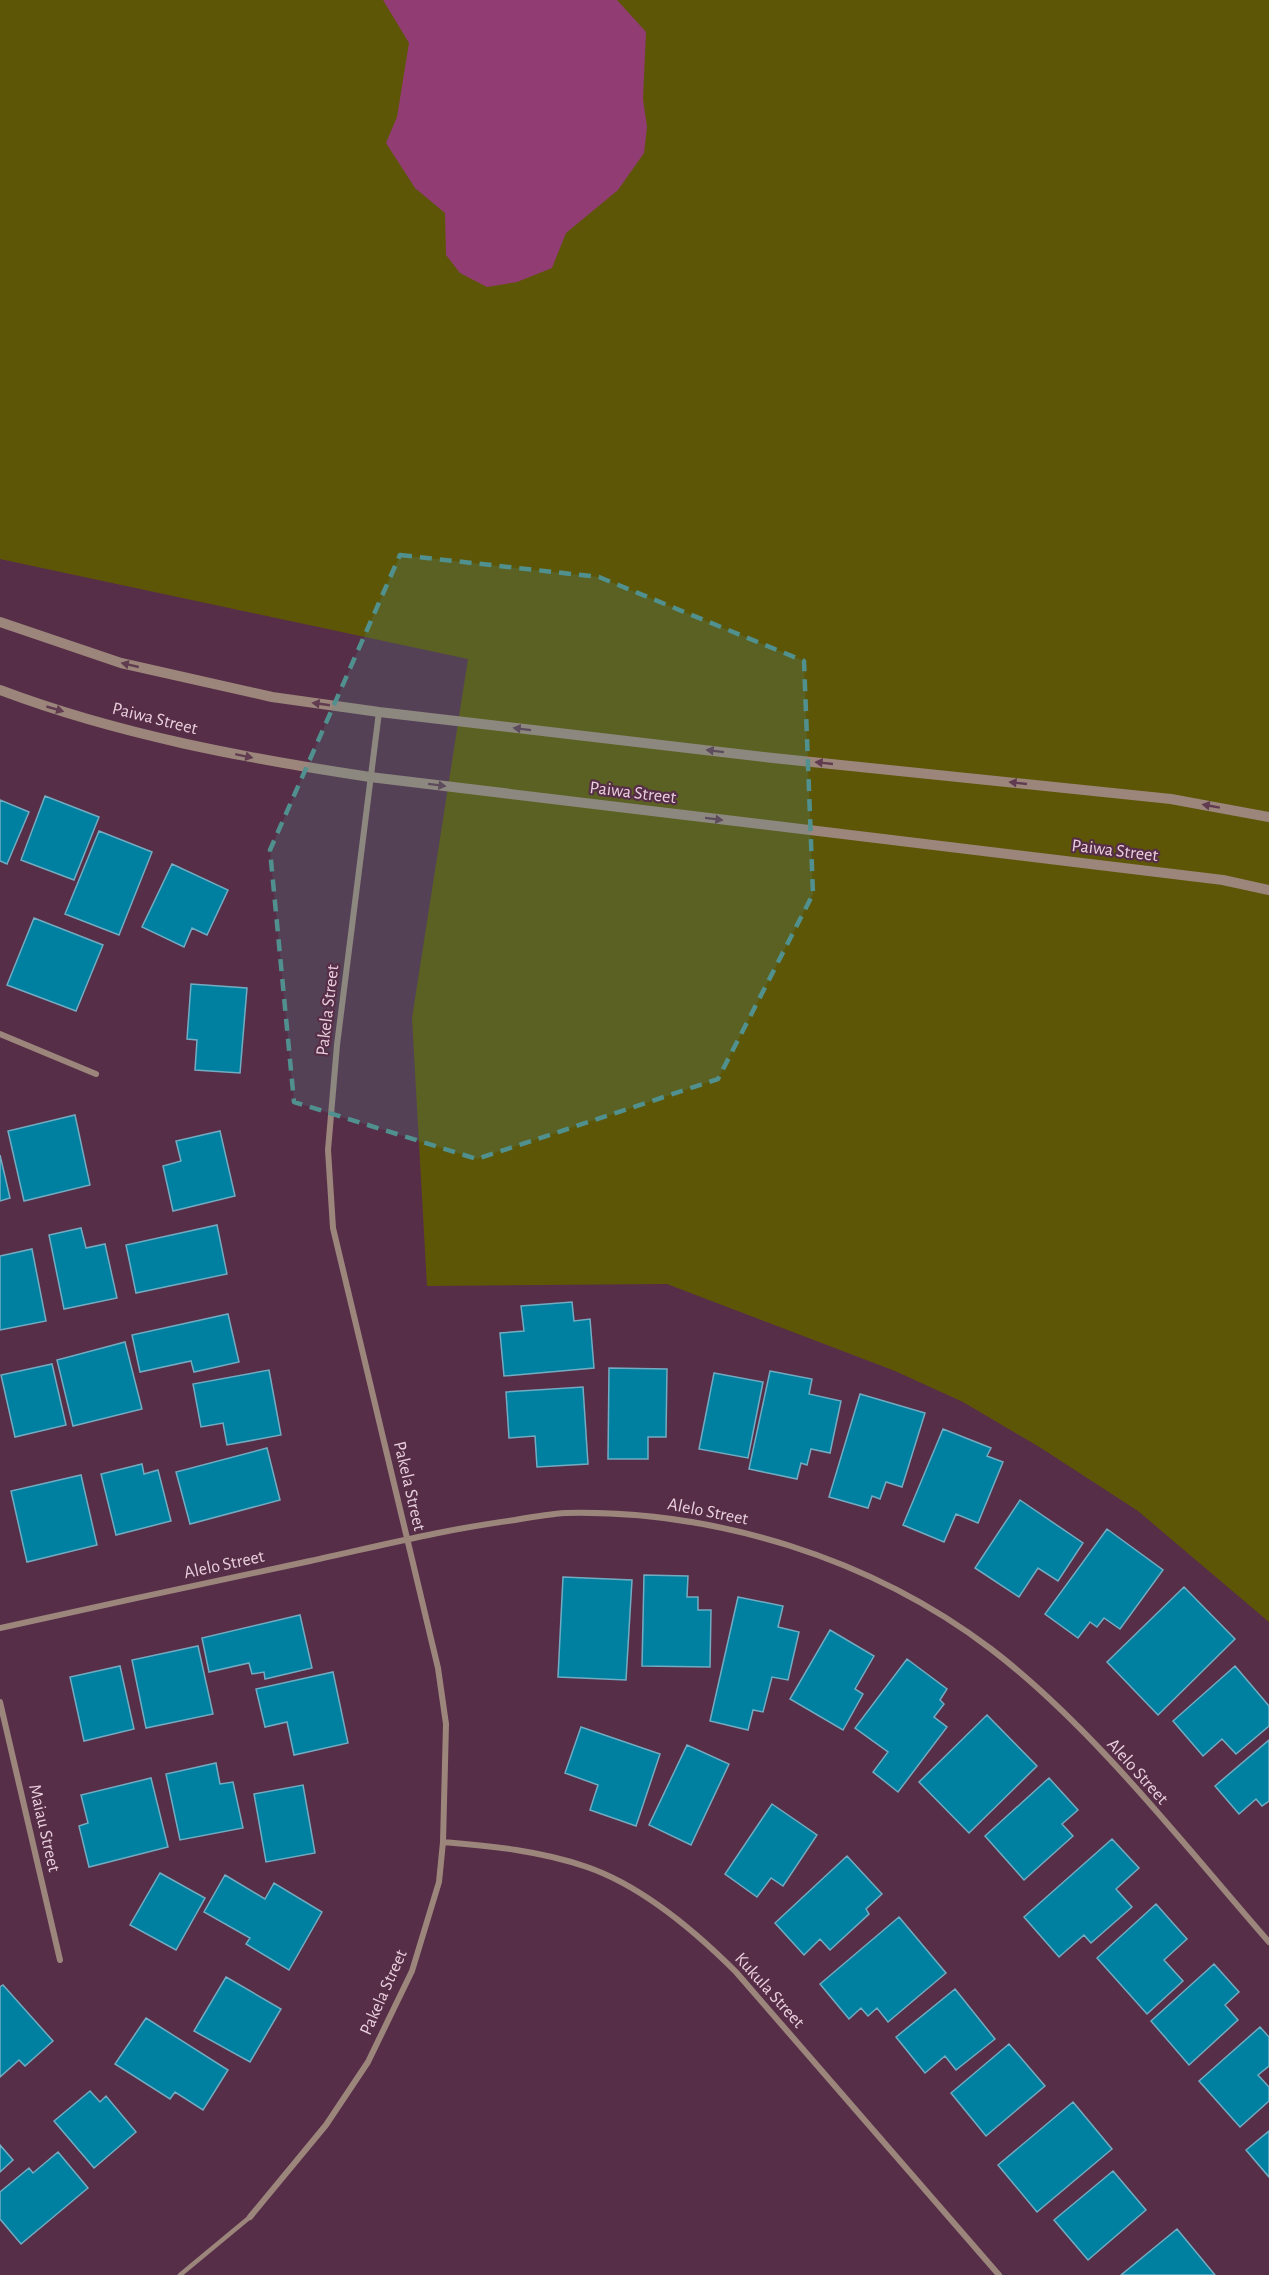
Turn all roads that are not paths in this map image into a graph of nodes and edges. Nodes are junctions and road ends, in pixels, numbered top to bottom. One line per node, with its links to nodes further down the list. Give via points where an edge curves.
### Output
1 (0, 622): 3 (street, one-way to 1, via 272,697 121,663)
2 (0, 690): 4 (street, Paiwa Street, one-way to 4, via 141,734 260,760)
3 (379, 712): 4 (street, Pakela Street); 5 (street, one-way to 3, via 1172,799)
4 (370, 777): 6 (street, Paiwa Street, one-way to 6, via 1223,880); 9 (street, Pakela Street, via 328,1150 333,1228)
5 (1269, 817)
6 (1269, 891)
7 (0, 1034): 8 (street)
8 (96, 1074)
9 (407, 1540): 10 (street, Alelo Street); 12 (street, Pakela Street, via 438,1668 446,1724); 13 (street, Alelo Street, via 458,1527 564,1513 653,1516 725,1528 794,1546 863,1575 935,1612 992,1649 1074,1723)
10 (0, 1628)
11 (0, 1702): 14 (street, Maiau Street)
12 (443, 1842): 15 (street, Pakela Street, via 439,1882 412,1971 368,2062 326,2125); 17 (street, Kukula Street, via 504,1847 588,1868 627,1887 695,1931 736,1972)
13 (1269, 1942)
14 (60, 1960)
15 (249, 2217): 16 (lane)
16 (180, 2275)
17 (999, 2275)

